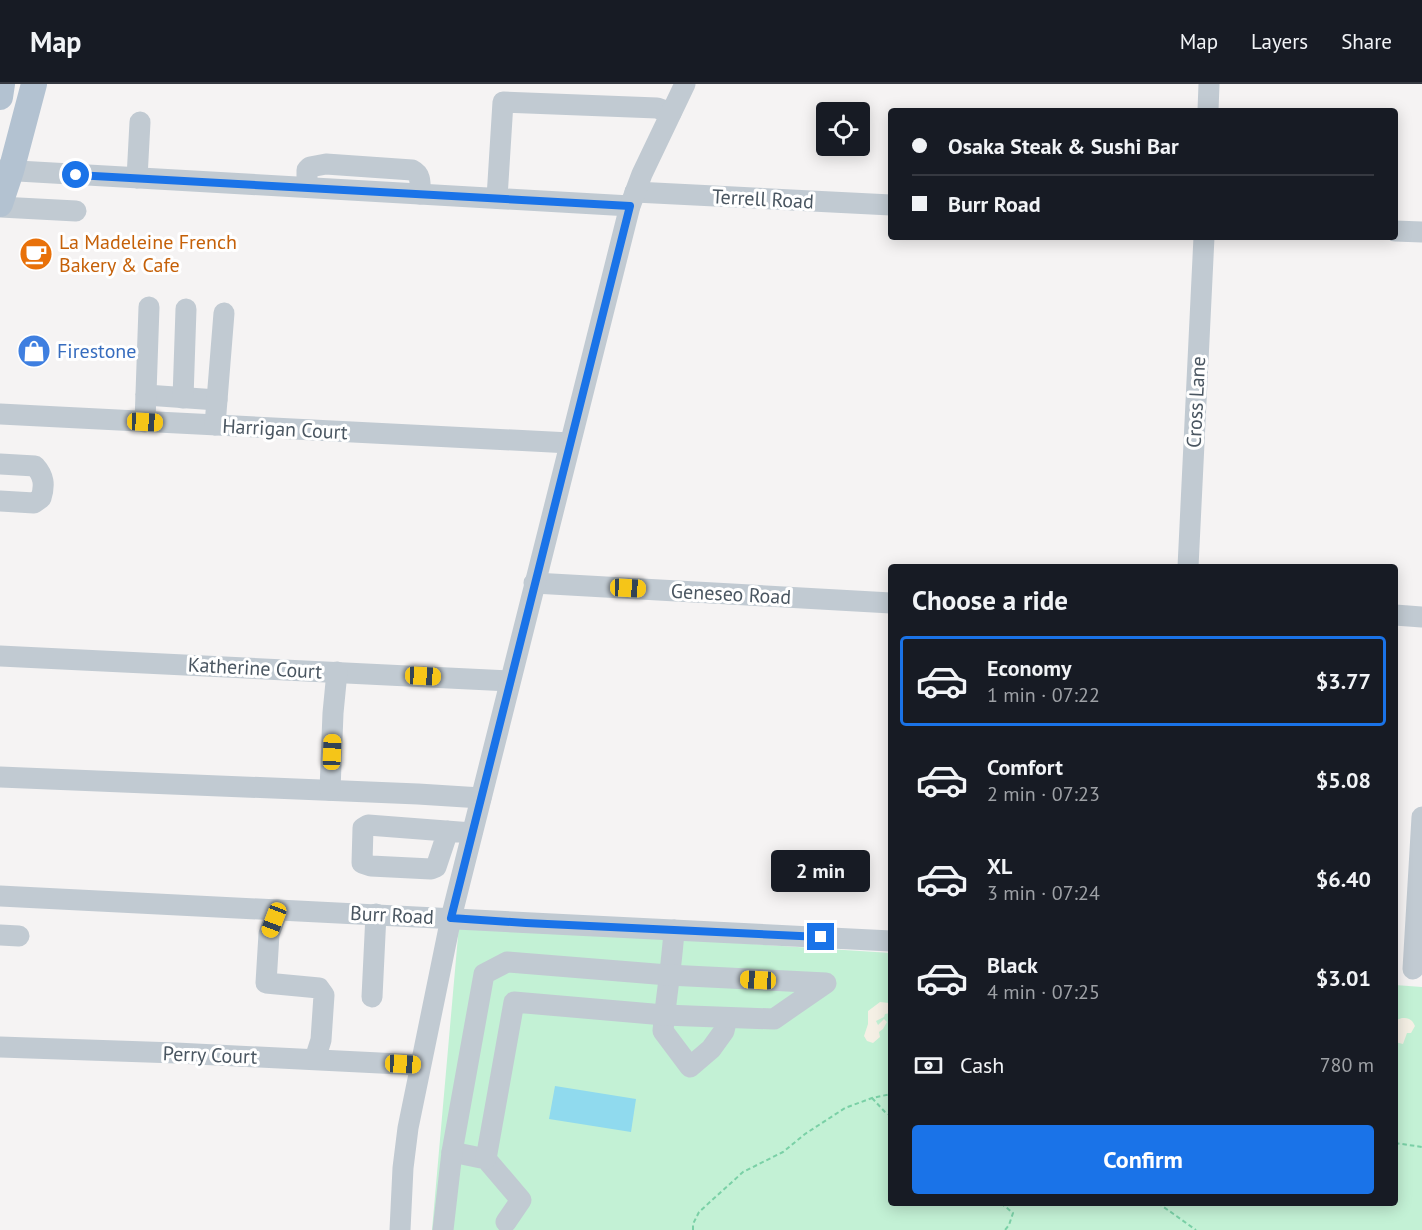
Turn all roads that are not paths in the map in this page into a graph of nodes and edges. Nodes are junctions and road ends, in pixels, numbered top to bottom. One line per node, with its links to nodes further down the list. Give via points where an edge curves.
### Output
1 (34, 84): 7 (main road)
2 (685, 84): 5 (street)
3 (1209, 84): 4 (street)
4 (1208, 108)
5 (671, 113): 9 (street, via 657,108 503,102); 10 (street)
6 (140, 122): 8 (street)
7 (5, 170): 8 (street, Terrell Road); 12 (main road)
8 (137, 178): 9 (street, Terrell Road)
9 (497, 198): 10 (street, Terrell Road)
10 (632, 199): 11 (street, Terrell Road); 26 (street)
11 (888, 205)
12 (0, 206): 13 (street)
13 (76, 211)
14 (1398, 231): 15 (street)
15 (1422, 232)
16 (1204, 240): 29 (street, Cross Lane)
17 (149, 307): 20 (street)
18 (186, 309): 21 (street)
19 (224, 313): 22 (street)
20 (146, 395): 21 (street); 24 (street)
21 (183, 398): 22 (street)
22 (217, 400): 25 (street)
23 (0, 414): 24 (street, Harrigan Court)
24 (145, 422): 25 (street, Harrigan Court)
25 (215, 425): 26 (street, Harrigan Court)
26 (570, 443): 30 (street)
27 (0, 464): 28 (street, via 35,466 44,481 44,492 34,502)
28 (0, 501)
29 (1188, 564)
30 (534, 583): 31 (street, Geneseo Road); 36 (street)
31 (888, 603)
32 (1398, 615): 33 (street)
33 (1422, 617)
34 (0, 656): 35 (street, Katherine Court)
35 (337, 672): 36 (street, Katherine Court); 38 (street)
36 (510, 681): 39 (street)
37 (0, 777): 38 (street)
38 (330, 790): 39 (street)
39 (481, 798): 42 (street)
40 (1422, 817): 49 (street)
41 (448, 831): 42 (street)
42 (472, 832): 46 (street)
43 (0, 896): 44 (street, Burr Road)
44 (278, 910): 45 (street, Burr Road); 57 (street, via 269,934 266,983 319,988 324,994 321,1040)
45 (376, 914): 46 (street, Burr Road); 52 (street)
46 (451, 918): 47 (street, Burr Road); 58 (street)
47 (674, 930): 48 (street, Burr Road); 50 (street)
48 (888, 941)
49 (1410, 969)
50 (668, 975): 51 (street, via 507,963 484,974); 54 (street); 55 (street, via 826,983 774,1019)
51 (479, 997): 53 (street); 59 (street)
52 (372, 998)
53 (514, 1002): 54 (street); 60 (street)
54 (664, 1015): 55 (street); 55 (street, via 663,1031 690,1067 711,1049 724,1031)
55 (728, 1017)
56 (0, 1047): 57 (street, Perry Court)
57 (315, 1059): 58 (street, Perry Court)
58 (420, 1065): 62 (street, via 403,1168)
59 (452, 1152): 60 (street); 63 (street)
60 (486, 1159): 61 (street, via 521,1200)
61 (506, 1222)
62 (400, 1230)
63 (443, 1230)

